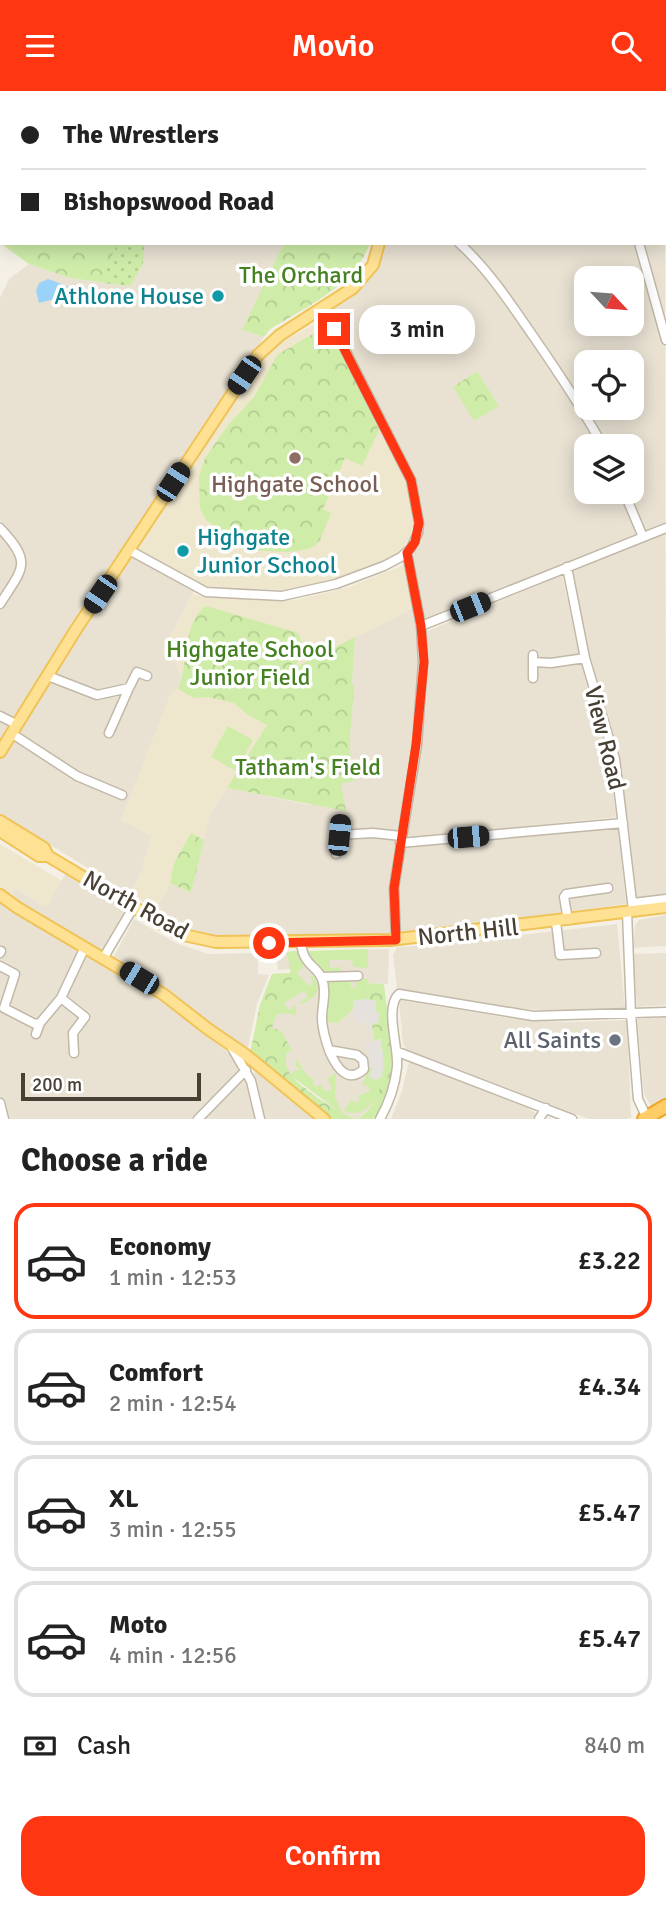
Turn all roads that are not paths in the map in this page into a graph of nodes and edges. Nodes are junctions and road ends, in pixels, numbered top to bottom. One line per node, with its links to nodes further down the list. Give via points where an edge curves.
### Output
1 (378, 245): 4 (main road, via 364,276)
2 (460, 245): 6 (street, via 513,306)
3 (640, 245): 5 (street)
4 (323, 306): 11 (main road, via 265,346); 12 (street, via 411,480 419,523)
5 (666, 340)
6 (596, 434)
7 (629, 504): 10 (street)
8 (0, 528): 14 (street, via 22,558 20,571)
9 (666, 528): 10 (street)
10 (643, 537): 13 (street)
11 (129, 550): 12 (street, via 206,591 273,596 322,589); 17 (main road)
12 (407, 553): 15 (street)
13 (567, 567): 15 (street); 16 (street, View Road)
14 (0, 604)
15 (421, 626): 31 (street, via 424,662 419,725)
16 (585, 658): 19 (street, via 551,663 533,658); 28 (street, View Road, via 615,758)
17 (48, 675): 20 (street, via 97,695); 22 (main road)
18 (146, 676): 20 (street, via 137,672)
19 (533, 678)
20 (129, 688): 23 (street)
21 (0, 716): 22 (street)
22 (13, 729): 24 (main road); 25 (street, via 77,776)
23 (108, 733)
24 (0, 752)
25 (122, 795)
26 (0, 821): 33 (main road, North Road, via 44,848)
27 (340, 821): 30 (street)
28 (623, 823): 31 (street); 39 (street, View Road)
29 (0, 831): 33 (main road, North Road, via 40,856)
30 (339, 835): 31 (street, via 373,834); 32 (street)
31 (400, 840): 41 (street, via 394,888)
32 (336, 854)
33 (48, 856): 38 (main road, North Road)
34 (608, 888): 40 (street, via 566,894)
35 (0, 895): 44 (main road)
36 (666, 899): 39 (street, North Hill)
37 (666, 907): 39 (main road, North Hill)
38 (133, 908): 42 (main road, North Road, via 179,934 202,940); 46 (street)
39 (631, 908): 40 (main road, North Hill); 53 (street, View Road)
40 (562, 921): 41 (main road, North Hill); 45 (street, via 560,955)
41 (396, 940): 43 (main road, North Hill)
42 (269, 943): 43 (main road, North Hill)
43 (301, 943): 49 (street, via 306,961)
44 (85, 947): 46 (main road); 50 (street)
45 (596, 953)
46 (104, 957): 56 (main road, via 155,988)
47 (0, 966): 51 (street, via 18,976)
48 (358, 976): 49 (street)
49 (322, 977): 57 (street, via 322,1025)
50 (61, 998): 54 (street); 59 (street, via 85,1017 73,1033)
51 (2, 1011): 54 (street)
52 (666, 1012): 53 (street)
53 (631, 1014): 58 (street, via 533,1016 396,996 392,1023); 64 (street, View Road, via 638,1099)
54 (40, 1023): 55 (street)
55 (36, 1034)
56 (228, 1043): 60 (street); 68 (main road)
57 (329, 1050)
58 (398, 1052): 63 (street); 69 (street, via 392,1090)
59 (74, 1053)
60 (246, 1070): 66 (street); 67 (street)
61 (0, 1103): 65 (street)
62 (666, 1106): 64 (highway)
63 (546, 1108): 70 (street); 71 (street)
64 (645, 1118)
65 (4, 1119)
66 (198, 1119)
67 (260, 1119)
68 (324, 1119)
69 (380, 1119)
70 (539, 1119)
71 (572, 1119)

